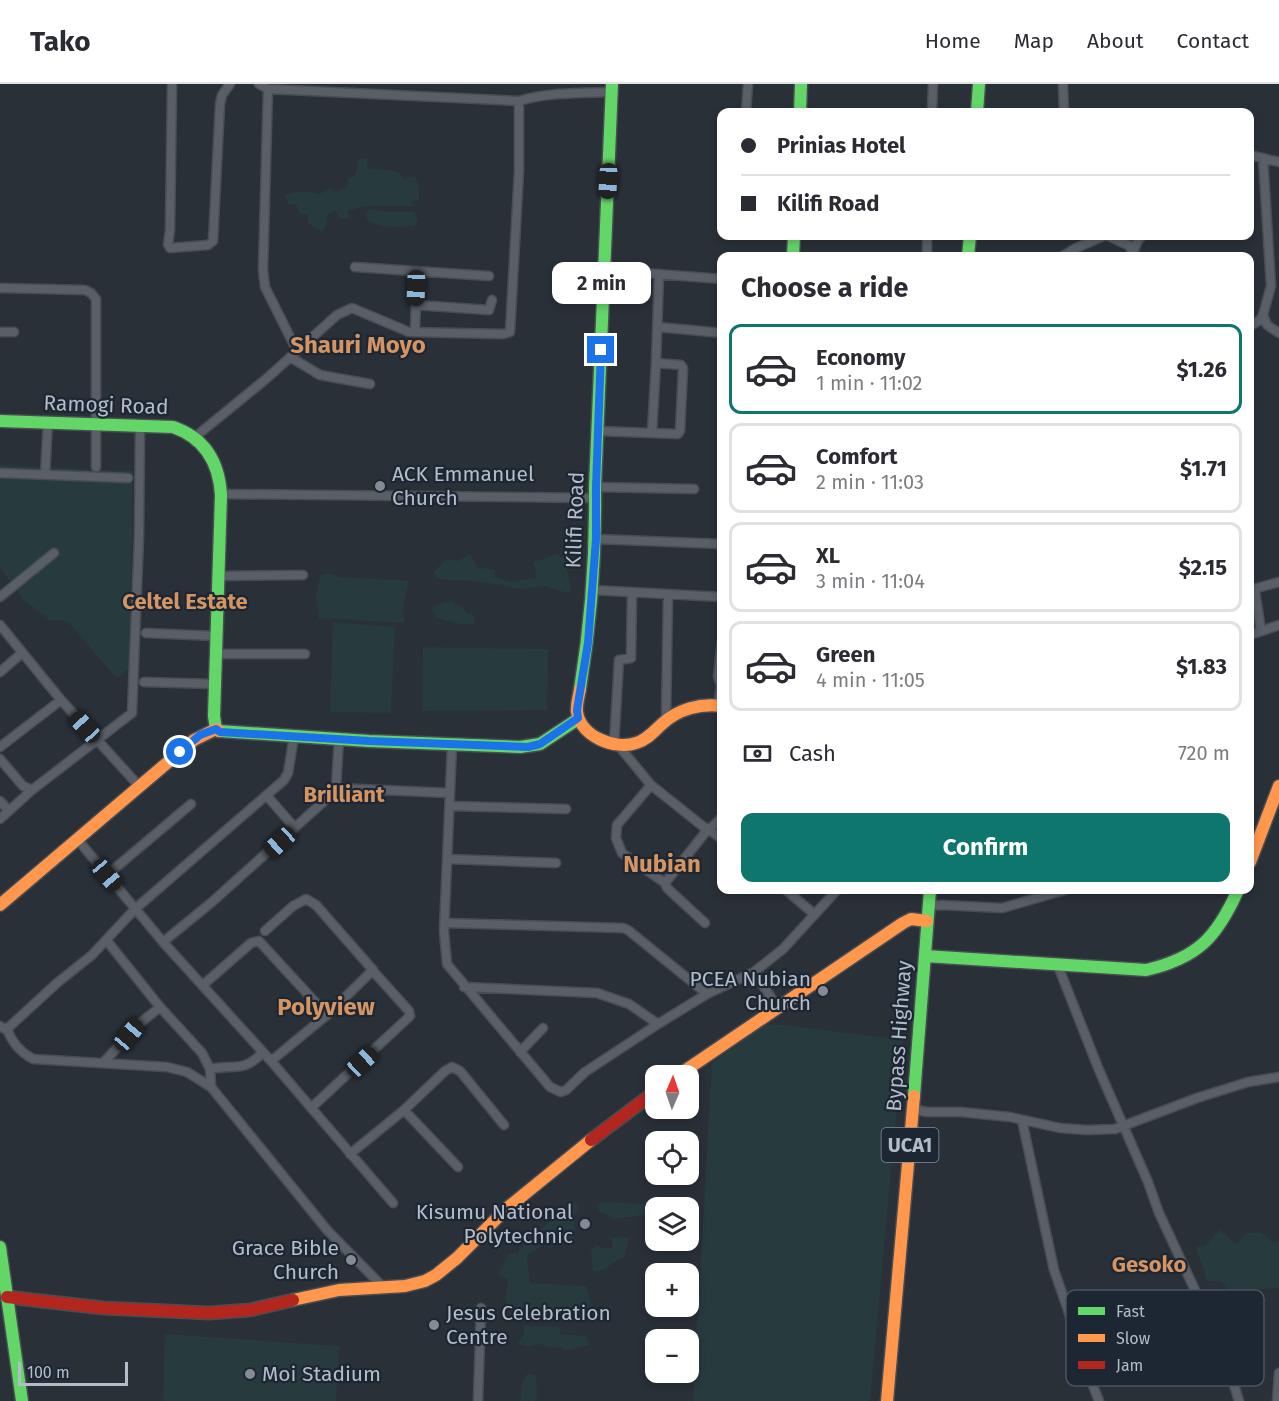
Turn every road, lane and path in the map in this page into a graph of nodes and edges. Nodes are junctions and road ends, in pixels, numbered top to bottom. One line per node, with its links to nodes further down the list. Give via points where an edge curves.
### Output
1 (172, 84): 2 (street, via 170,248 208,245 213,241 220,105)
2 (230, 84)
3 (259, 84): 10 (street)
4 (748, 84): 12 (street)
5 (801, 84): 13 (street)
6 (933, 84): 14 (street)
7 (979, 84): 15 (street)
8 (1063, 84): 16 (street)
9 (612, 88): 11 (street); 25 (street, Kilifi Road)
10 (268, 89): 11 (street); 43 (street, via 263,270)
11 (519, 101): 40 (street, via 510,332)
12 (746, 108)
13 (800, 108)
14 (932, 108)
15 (977, 108)
16 (1064, 108)
17 (1254, 155): 18 (street)
18 (1263, 158): 19 (street); 32 (street)
19 (1279, 162)
20 (1096, 240): 22 (street)
21 (1116, 240): 23 (street, via 1130,246)
22 (1070, 252)
23 (1132, 252)
24 (355, 267): 26 (street)
25 (604, 270): 27 (street); 50 (street, Kilifi Road)
26 (417, 271): 28 (street); 34 (street)
27 (659, 274): 29 (street); 37 (street)
28 (489, 276)
29 (717, 279)
30 (0, 288): 48 (street, via 85,290 94,297)
31 (1279, 292): 32 (street)
32 (1269, 295): 35 (street)
33 (492, 300): 34 (street, via 489,310)
34 (416, 305): 40 (street)
35 (1263, 315): 36 (street); 42 (street, via 1267,326)
36 (1254, 324)
37 (658, 327): 41 (street); 44 (street)
38 (0, 332): 39 (street)
39 (14, 332)
40 (415, 332): 43 (street, via 352,308 337,315)
41 (717, 333)
42 (1279, 333)
43 (293, 354): 45 (street, via 320,375); 52 (street)
44 (656, 363): 51 (street); 51 (street, via 678,364 683,369 681,420 678,434)
45 (370, 384)
46 (0, 421): 47 (street, Ramogi Road)
47 (48, 422): 48 (street, Ramogi Road); 55 (street)
48 (96, 424): 49 (street, Ramogi Road); 53 (street)
49 (140, 425): 52 (street, Ramogi Road, via 173,427); 90 (street, via 133,711)
50 (598, 431): 51 (street); 58 (street, Kilifi Road)
51 (652, 432)
52 (195, 437): 59 (street, Ramogi Road, via 218,468)
53 (96, 467)
54 (0, 473): 55 (street)
55 (45, 475): 56 (street)
56 (128, 478)
57 (694, 489): 58 (street)
58 (595, 492): 59 (street); 60 (street, Kilifi Road)
59 (220, 494): 64 (street, Ramogi Road)
60 (596, 539): 61 (street); 66 (street, Kilifi Road)
61 (717, 544)
62 (54, 553): 69 (street)
63 (303, 575): 64 (street)
64 (219, 576): 76 (street, Ramogi Road)
65 (1279, 582): 73 (street, via 1255,591)
66 (592, 590): 67 (street); 85 (street, Kilifi Road)
67 (632, 592): 68 (street); 92 (street, via 631,658 619,660)
68 (668, 594): 70 (street); 86 (street)
69 (0, 597)
70 (717, 597)
71 (0, 625): 77 (street)
72 (1279, 625): 73 (street)
73 (1261, 631): 75 (street)
74 (146, 633): 76 (street)
75 (1254, 634)
76 (216, 636): 78 (street, Ramogi Road)
77 (22, 652): 80 (street); 83 (street)
78 (216, 654): 79 (street); 82 (street, Ramogi Road)
79 (305, 654)
80 (0, 672)
81 (144, 682): 82 (street)
82 (215, 684): 87 (street, Ramogi Road)
83 (61, 700): 90 (street); 93 (street)
84 (717, 705): 86 (street, via 693,707)
85 (578, 718): 91 (street, via 540,744 528,747); 92 (street, via 601,741)
86 (666, 720): 92 (street, via 636,744)
87 (216, 729): 88 (street); 96 (street, via 194,740)
88 (294, 736): 89 (street); 101 (street, via 286,776)
89 (339, 739): 91 (street); 98 (street)
90 (96, 741): 96 (street); 99 (street)
91 (452, 745): 100 (street)
92 (616, 745): 95 (street)
93 (0, 747)
94 (0, 759): 99 (street, via 23,786)
95 (651, 785): 110 (street); 117 (street, via 617,825 616,838 622,853)
96 (139, 786): 112 (street)
97 (1279, 786): 113 (street)
98 (336, 788): 100 (street); 109 (street)
99 (32, 790): 106 (street)
100 (450, 793): 104 (street)
101 (267, 796): 109 (street); 125 (street)
102 (0, 801): 106 (street)
103 (191, 804): 116 (street)
104 (450, 806): 105 (street); 114 (street)
105 (566, 809)
106 (9, 811): 107 (street)
107 (0, 819)
108 (717, 822): 110 (street)
109 (295, 828): 132 (street)
110 (708, 829): 111 (street); 117 (street)
111 (717, 835)
112 (78, 840): 116 (street); 123 (street)
113 (1254, 847)
114 (447, 860): 115 (street); 128 (street)
115 (556, 863)
116 (107, 875): 125 (street)
117 (665, 883): 129 (street)
118 (791, 894): 126 (street)
119 (833, 894): 126 (street)
120 (930, 894): 124 (street, Bypass Highway / UCA1)
121 (1051, 894): 124 (street, via 1002,908)
122 (1236, 894): 134 (street, via 1220,928 1200,949 1167,966 1146,970)
123 (2, 898)
124 (929, 906): 127 (street, Bypass Highway / UCA1)
125 (135, 909): 131 (street); 132 (street)
126 (814, 914): 136 (street, via 783,949)
127 (927, 921): 133 (street, Bypass Highway / UCA1); 141 (street, via 911,919 903,923)
128 (445, 923): 138 (street, via 447,964); 139 (street, via 623,928)
129 (705, 923)
130 (265, 931): 135 (street, via 306,899 316,905)
131 (107, 941): 140 (street); 144 (street)
132 (163, 942): 137 (street)
133 (925, 956): 134 (street); 156 (street, Bypass Highway / UCA1)
134 (1058, 966): 160 (street)
135 (373, 971): 142 (street); 155 (street, via 410,1016)
136 (754, 972): 139 (street); 141 (street)
137 (203, 986): 142 (street, via 251,943 259,941); 146 (street)
138 (464, 987): 143 (street, via 597,993 629,1004); 147 (street)
139 (707, 994): 143 (street)
140 (160, 1007): 149 (street); 151 (street, via 202,1053)
141 (778, 1008): 150 (street)
142 (327, 1016): 148 (street)
143 (658, 1024): 147 (street, via 561,1092 550,1087)
144 (3, 1027): 149 (street, via 24,1054 33,1059)
145 (543, 1028): 147 (street)
146 (263, 1052): 148 (street); 151 (street, via 255,1062 244,1066)
147 (520, 1052)
148 (271, 1061): 155 (street)
149 (103, 1063): 153 (street, via 187,1072)
150 (693, 1065)
151 (210, 1069): 153 (street)
152 (1279, 1077): 160 (street, via 1197,1098)
153 (211, 1087): 165 (street, via 327,1230)
154 (645, 1099): 165 (street, via 504,1211 435,1275 415,1284)
155 (310, 1108): 161 (street)
156 (913, 1109): 158 (street); 175 (street, Bypass Highway / UCA1)
157 (405, 1110): 159 (street, via 452,1067 460,1071); 161 (street); 162 (street)
158 (1023, 1120): 160 (street, via 1088,1130); 169 (street, via 1054,1270)
159 (504, 1125)
160 (1124, 1126): 166 (street)
161 (350, 1154): 163 (street)
162 (458, 1167)
163 (393, 1203)
164 (0, 1247): 167 (street)
165 (383, 1287): 167 (street, via 319,1292 240,1312 209,1313 75,1306)
166 (1195, 1290)
167 (7, 1297): 173 (street)
168 (481, 1308): 174 (street)
169 (1066, 1308)
170 (1279, 1373): 178 (street)
171 (1093, 1386): 176 (street)
172 (1234, 1386): 177 (street)
173 (22, 1401)
174 (478, 1401)
175 (887, 1401)
176 (1099, 1401)
177 (1239, 1401)
178 (1276, 1401)

